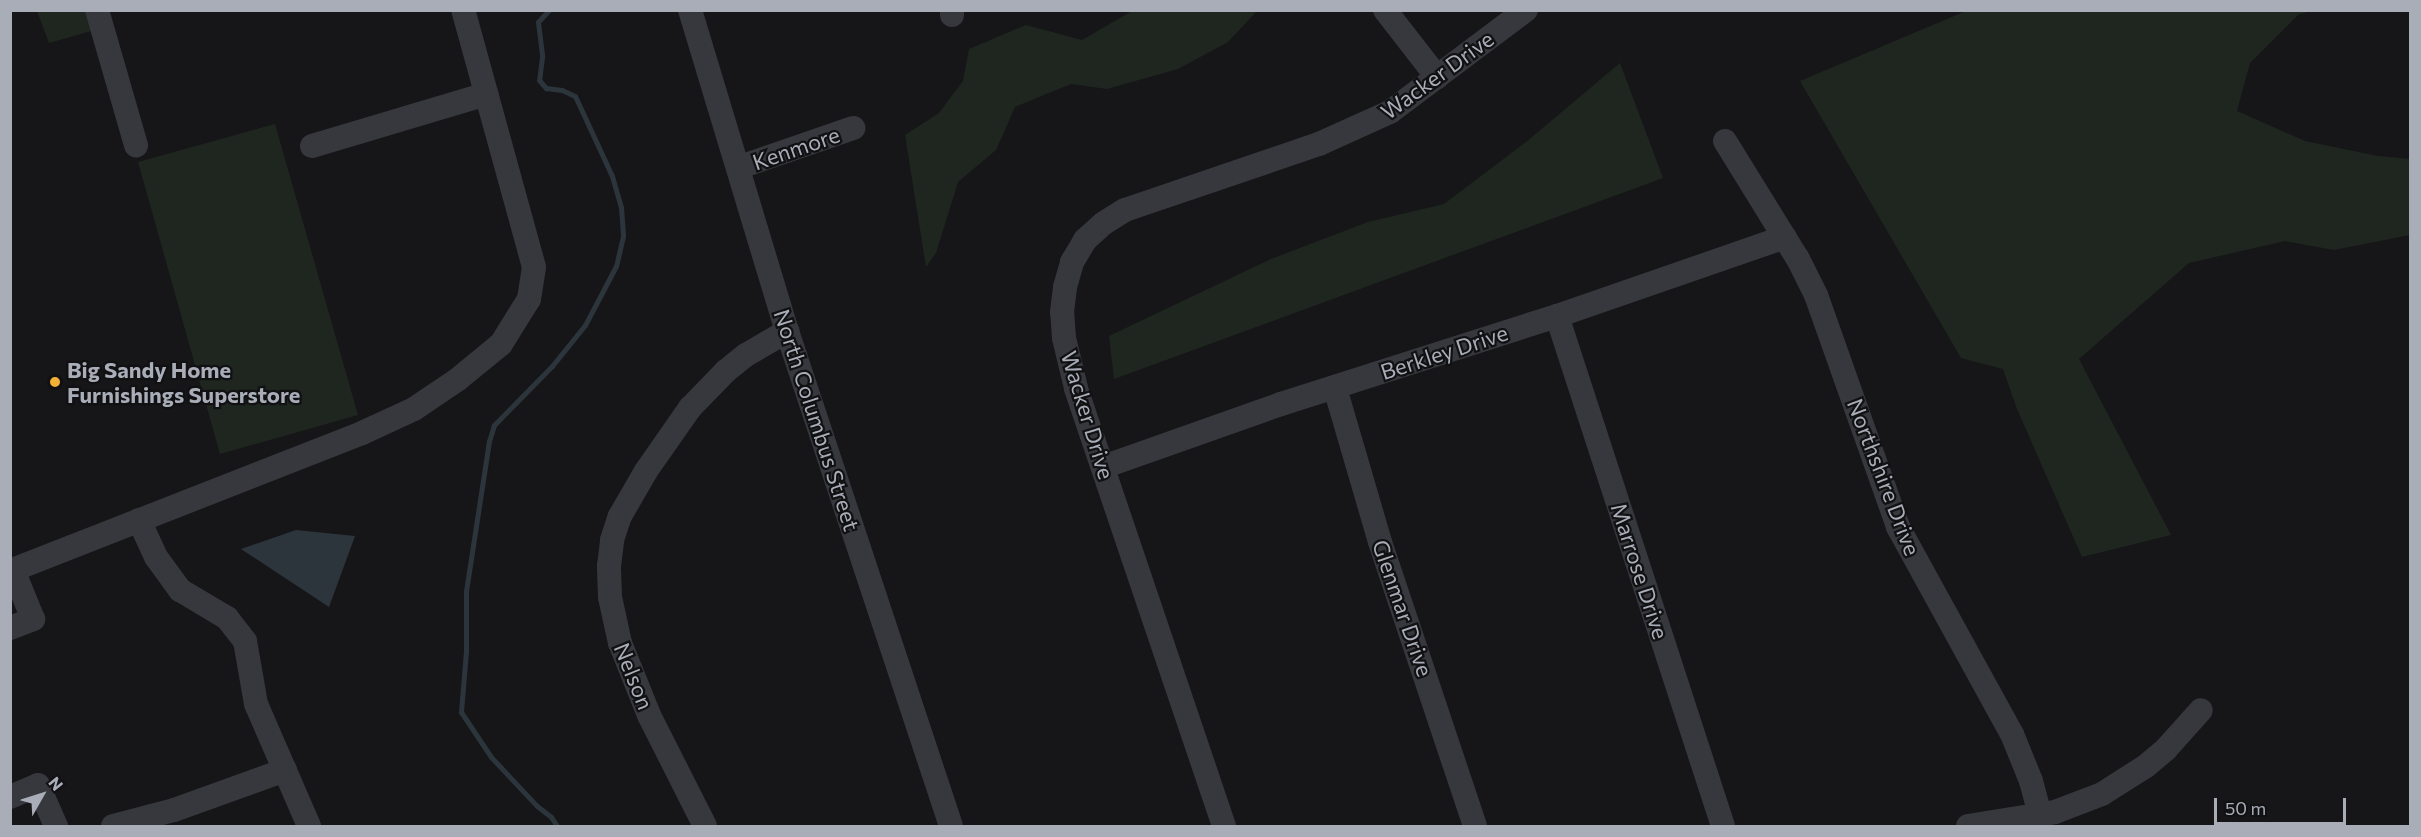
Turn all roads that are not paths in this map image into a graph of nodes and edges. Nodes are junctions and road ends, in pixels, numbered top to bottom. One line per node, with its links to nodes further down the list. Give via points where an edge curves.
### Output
1 (463, 10): 7 (street)
2 (690, 10): 12 (street, North Columbus Street)
3 (1385, 10): 6 (street)
4 (1526, 10): 6 (street, Wacker Drive)
5 (99, 11): 10 (street)
6 (1437, 77): 17 (street, Wacker Drive, via 1367,124 1125,210 1085,240 1072,262 1065,287 1064,338 1078,396)
7 (486, 94): 11 (street); 18 (street, via 534,267 529,299 501,344 458,380 414,409)
8 (853, 128): 12 (street, Kenmore)
9 (1725, 141): 13 (street, Northshire Drive)
10 (136, 145)
11 (312, 146)
12 (740, 167): 15 (street, North Columbus Street)
13 (1785, 237): 14 (street, Berkley Drive); 24 (street, Northshire Drive, via 1816,295 1898,527 2012,734)
14 (1557, 316): 16 (street, Berkley Drive); 33 (street, Marrose Drive)
15 (787, 331): 29 (street, Nelson, via 732,366 690,408 620,516 609,566 610,597 620,643 649,715); 30 (street, North Columbus Street)
16 (1335, 388): 17 (street, Berkley Drive); 32 (street, Glenmar Drive, via 1380,542)
17 (1103, 467): 31 (street, Wacker Drive)
18 (139, 520): 19 (street); 22 (street, via 156,557 180,590 227,618 245,641 256,704)
19 (12, 570): 20 (street, via 33,618)
20 (10, 628)
21 (2201, 710): 24 (street, via 2166,749 2124,781 2079,804)
22 (285, 770): 25 (street); 28 (street)
23 (10, 797): 26 (street, via 38,785)
24 (2040, 815): 34 (street)
25 (173, 819): 27 (street)
26 (56, 826)
27 (113, 826)
28 (309, 826)
29 (705, 826)
30 (951, 826)
31 (1222, 826)
32 (1475, 826)
33 (1723, 826)
34 (1968, 826)

